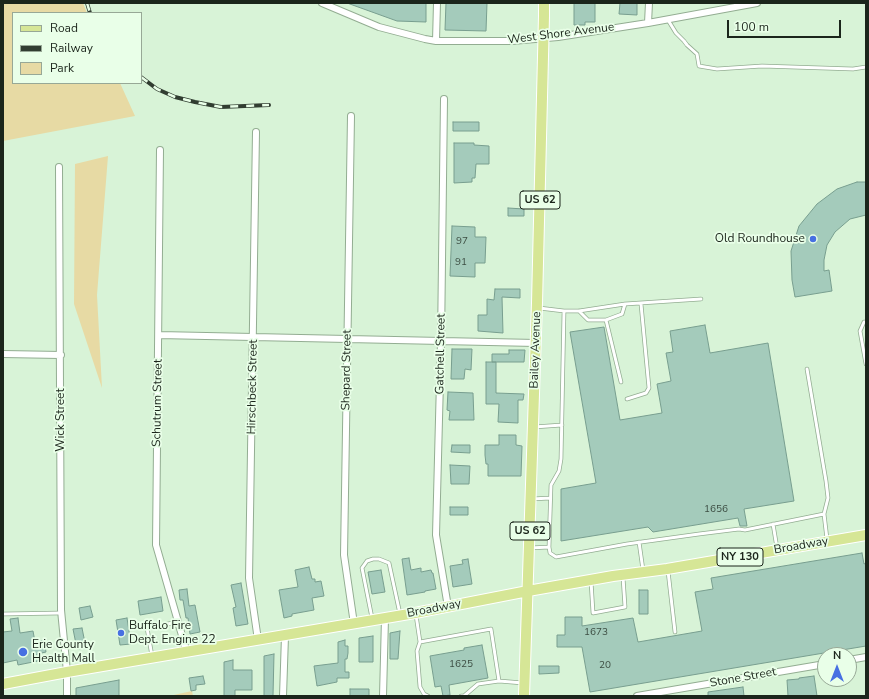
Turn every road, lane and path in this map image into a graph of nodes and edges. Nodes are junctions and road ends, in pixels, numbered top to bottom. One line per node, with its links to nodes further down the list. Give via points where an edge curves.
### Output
1 (322, 3): 6 (street, West Shore Avenue)
2 (437, 3): 9 (street)
3 (544, 3): 19 (main road, Bailey Avenue / US 62, bridge)
4 (649, 3): 8 (street)
5 (754, 3): 7 (street, West Shore Avenue)
6 (335, 6): 9 (street, West Shore Avenue, via 379,27)
7 (668, 19): 8 (street, West Shore Avenue); 10 (lane, via 676,33 697,54 699,66 717,69 762,66 853,69)
8 (648, 23): 9 (street, West Shore Avenue, via 558,37 512,41)
9 (436, 41)
10 (866, 67)
11 (444, 100): 27 (street, Gatchell Street)
12 (351, 116): 26 (street, Shepard Street)
13 (256, 132): 25 (street, Hirschbeck Street)
14 (160, 150): 24 (street, Schutrum Street)
15 (59, 168): 30 (street, Wick Street)
16 (701, 299): 18 (lane)
17 (625, 304): 18 (lane); 21 (lane); 22 (lane, via 622,314)
18 (641, 304): 34 (lane, via 649,388 646,393)
19 (537, 308): 20 (lane); 28 (main road, Bailey Avenue / US 62)
20 (564, 311): 21 (lane); 35 (lane)
21 (579, 311): 22 (lane, via 588,320)
22 (606, 320): 33 (lane)
23 (866, 322): 31 (lane, via 860,331)
24 (159, 335): 25 (street); 59 (street, Schutrum Street, via 156,545)
25 (254, 338): 26 (street); 63 (street, Hirschbeck Street, via 249,578)
26 (347, 340): 27 (street); 60 (street, Shepard Street, via 344,555)
27 (441, 342): 28 (street); 52 (street, Gatchell Street, via 436,535)
28 (536, 343): 36 (main road, Bailey Avenue / US 62)
29 (3, 354): 30 (street)
30 (61, 355): 53 (street, Wick Street)
31 (866, 364)
32 (807, 370): 39 (lane, via 826,481 828,498)
33 (621, 382)
34 (626, 399)
35 (562, 425): 36 (lane); 37 (lane, via 561,463 551,485)
36 (533, 427): 38 (main road, Bailey Avenue / US 62)
37 (550, 498): 38 (lane); 45 (lane)
38 (531, 499): 44 (main road, Bailey Avenue / US 62)
39 (824, 514): 40 (lane); 43 (lane)
40 (773, 524): 42 (lane, via 745,530); 46 (lane)
41 (866, 535): 43 (main road, Broadway / NY 130)
42 (639, 542): 45 (lane, via 556,557 550,553); 48 (lane)
43 (827, 542): 46 (main road, Broadway / NY 130)
44 (529, 548): 45 (lane); 51 (main road, Bailey Avenue / US 62)
45 (549, 548)
46 (777, 550): 47 (main road, Broadway / NY 130)
47 (667, 569): 48 (main road, Broadway / NY 130); 61 (lane)
48 (644, 572): 49 (main road, Broadway / NY 130)
49 (622, 575): 50 (main road, Broadway / NY 130); 50 (lane, via 625,607 593,613)
50 (591, 580): 51 (main road, Broadway / NY 130)
51 (528, 591): 52 (main road, Broadway); 70 (main road, Bailey Avenue / US 62)
52 (448, 607): 54 (main road, Broadway)
53 (61, 613): 55 (lane); 68 (street, Wick Street)
54 (415, 613): 56 (main road, Broadway); 64 (lane)
55 (3, 614)
56 (401, 616): 57 (main road, Broadway); 58 (lane, via 389,563 373,559 367,561 362,568)
57 (385, 618): 58 (main road, Broadway); 74 (street)
58 (372, 621): 60 (main road, Broadway)
59 (178, 622): 65 (street, Schutrum Street); 66 (lane, via 147,628)
60 (354, 624): 62 (main road, Broadway)
61 (675, 632)
62 (285, 636): 63 (main road, Broadway); 73 (street)
63 (258, 640): 65 (main road, Broadway)
64 (420, 642): 69 (lane, via 491,629); 75 (lane, via 417,651 420,687)
65 (187, 653): 66 (main road, Broadway)
66 (153, 658): 68 (main road, Broadway)
67 (817, 665): 78 (street, Stone Street)
68 (67, 672): 71 (main road, Broadway); 72 (street, Wick Street)
69 (499, 681): 70 (lane); 76 (lane, via 478,684)
70 (525, 683): 77 (main road, Bailey Avenue / US 62)
71 (3, 684)
72 (67, 696)
73 (283, 696)
74 (383, 696)
75 (428, 696)
76 (461, 696)
77 (524, 696)
78 (636, 696)

